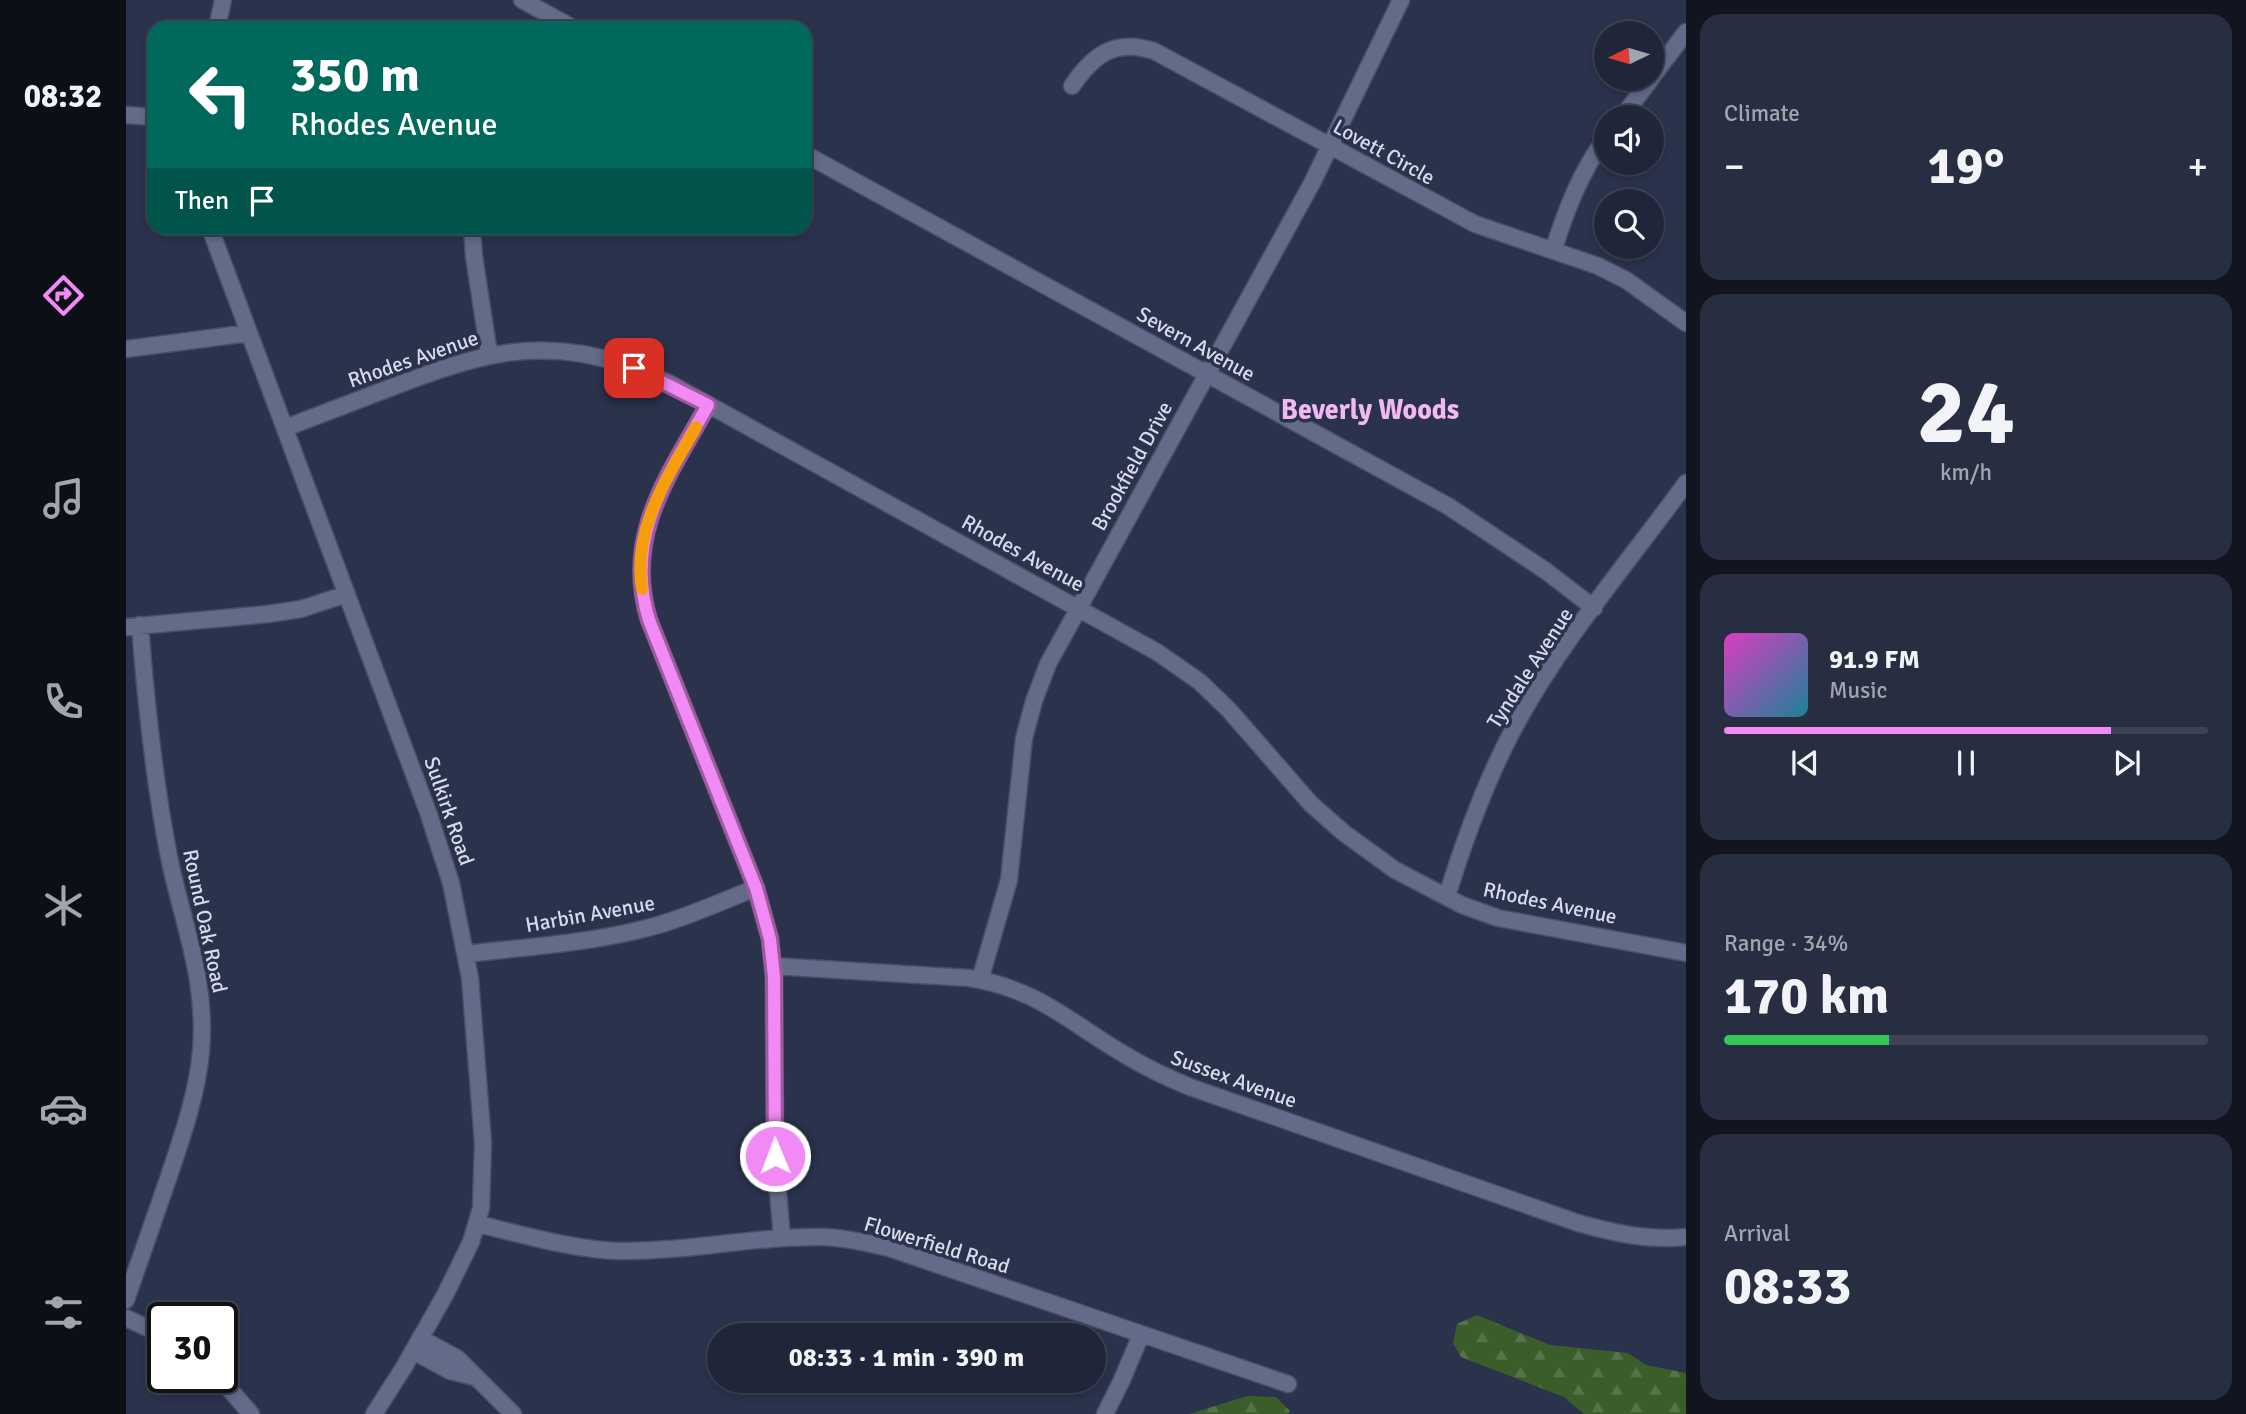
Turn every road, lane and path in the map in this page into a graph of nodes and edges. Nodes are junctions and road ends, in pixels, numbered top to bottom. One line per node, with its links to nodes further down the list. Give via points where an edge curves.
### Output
1 (222, 0): 4 (street)
2 (522, 0): 5 (street)
3 (1401, 0): 11 (street, Brookfield Drive)
4 (218, 21)
5 (546, 21)
6 (1686, 32): 7 (street)
7 (1664, 61)
8 (1072, 86): 11 (street, Lovett Circle, via 1104,52 1139,46)
9 (126, 115): 10 (street)
10 (147, 116)
11 (1330, 147): 16 (street, Lovett Circle, via 1475,224); 21 (street, Brookfield Drive)
12 (1594, 157): 16 (street, via 1569,204)
13 (812, 159): 21 (street, Severn Avenue)
14 (213, 235): 18 (street, Sulkirk Road)
15 (472, 235): 20 (street)
16 (1553, 251): 17 (street, Lovett Circle, via 1626,279)
17 (1686, 323)
18 (249, 332): 19 (street); 23 (street, Sulkirk Road)
19 (126, 349)
20 (489, 354): 22 (street, Rhodes Avenue, via 531,350 600,357 634,368); 23 (street, Rhodes Avenue)
21 (1207, 374): 26 (street, Brookfield Drive); 27 (street, Severn Avenue, via 1448,506)
22 (708, 405): 26 (street, Rhodes Avenue); 29 (street, via 651,511 642,546 641,583 649,620)
23 (285, 428): 25 (street, Sulkirk Road)
24 (1686, 483): 27 (street, Tyndale Avenue)
25 (347, 594): 28 (street, via 268,614); 32 (street, Sulkirk Road, via 444,858)
26 (1079, 608): 30 (street, Rhodes Avenue, via 1200,682 1344,834 1395,870); 34 (street, Brookfield Drive, via 1048,664 1031,713 1019,775 1009,880)
27 (1594, 608): 30 (street, Tyndale Avenue, via 1528,702 1506,743 1466,834)
28 (133, 626): 38 (street, Round Oak Road, via 153,771 172,871 197,965 202,1019 201,1051 186,1127)
29 (756, 888): 32 (street, Harbin Avenue, via 637,931); 33 (street)
30 (1447, 896): 31 (street, Rhodes Avenue, via 1498,918)
31 (1686, 953)
32 (466, 954): 35 (street, Sulkirk Road, via 483,1143)
33 (773, 966): 34 (street, Sussex Avenue); 37 (street, via 775,1156)
34 (980, 980): 36 (street, Sussex Avenue, via 1039,1000 1125,1055 1190,1087 1578,1223 1640,1238)
35 (478, 1224): 37 (street, Flowerfield Road, via 567,1245 621,1251); 42 (street, Sulkirk Road)
36 (1686, 1237)
37 (782, 1238): 41 (street, Flowerfield Road, via 824,1237 886,1247)
38 (126, 1300)
39 (126, 1318): 40 (street)
40 (147, 1328)
41 (1141, 1335): 43 (street, Flowerfield Road); 48 (street)
42 (417, 1344): 46 (street, Sulkirk Road); 47 (street, via 457,1357)
43 (1288, 1384)
44 (233, 1393): 45 (street)
45 (251, 1414)
46 (374, 1414)
47 (513, 1414)
48 (1105, 1414)

